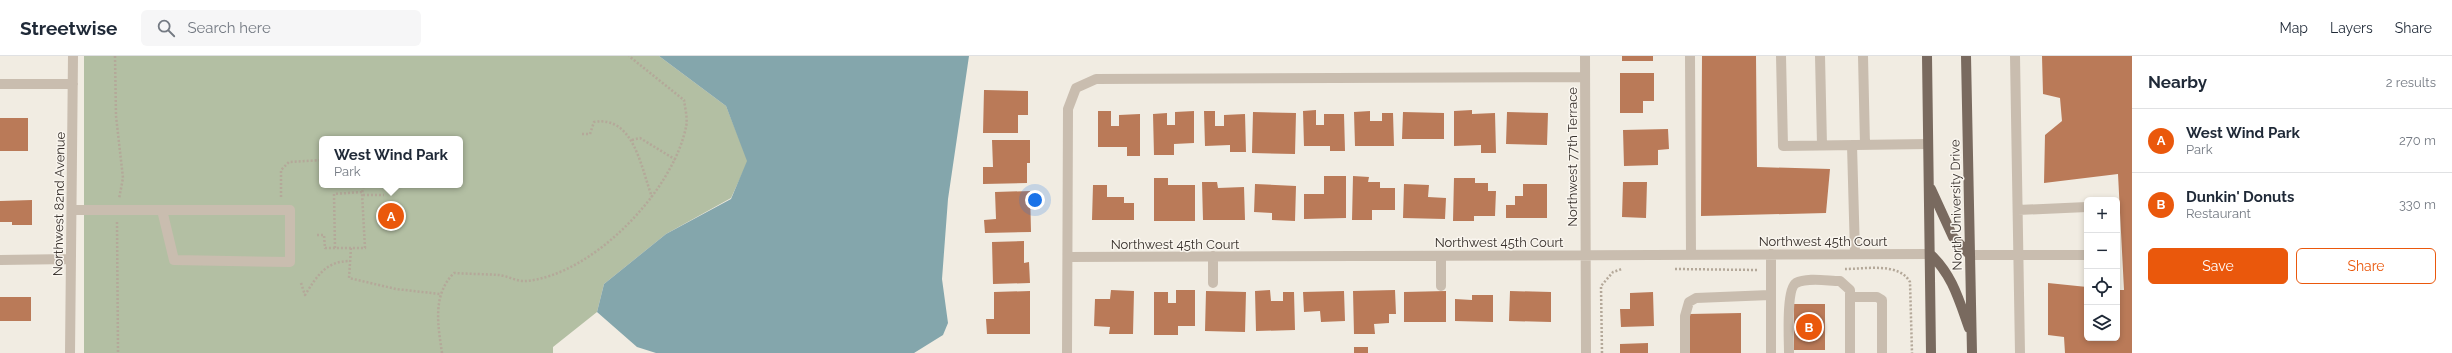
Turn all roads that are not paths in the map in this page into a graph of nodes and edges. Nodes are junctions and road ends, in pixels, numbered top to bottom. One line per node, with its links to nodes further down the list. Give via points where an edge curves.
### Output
1 (73, 56): 12 (street, Northwest 82nd Avenue)
2 (1584, 56): 10 (street, Northwest 77th Terrace)
3 (1690, 56): 26 (street)
4 (1781, 56): 14 (street, via 1783,146)
5 (1820, 56): 14 (street)
6 (1863, 56): 16 (street)
7 (1927, 56): 13 (main road, North University Drive)
8 (1966, 56): 27 (main road, North University Drive)
9 (2015, 56): 21 (street)
10 (1585, 77): 25 (street, Northwest 77th Terrace); 32 (street, via 1096,79 1076,88 1068,109)
11 (0, 84): 12 (street)
12 (73, 84): 19 (street, Northwest 82nd Avenue)
13 (1928, 144): 16 (street); 17 (main road, North University Drive)
14 (1822, 145): 15 (street)
15 (1852, 145): 16 (street); 23 (street)
16 (1865, 145)
17 (1929, 184): 24 (main road, North University Drive); 27 (main road, via 1953,237)
18 (2084, 207): 21 (street)
19 (72, 210): 20 (street); 33 (street, Northwest 82nd Avenue)
20 (162, 210): 20 (street, via 290,210 290,262 174,260)
21 (2018, 210): 28 (street)
22 (1771, 254): 23 (street, Northwest 45th Court); 26 (street, Northwest 45th Court); 37 (street)
23 (1855, 254): 24 (street, Northwest 45th Court)
24 (1930, 254): 39 (main road, via 1950,277); 48 (main road, North University Drive)
25 (1586, 255): 26 (street, Northwest 45th Court); 31 (street, Northwest 45th Court); 42 (street, Northwest 77th Terrace)
26 (1691, 255)
27 (1970, 255): 28 (street); 39 (main road, North University Drive)
28 (2018, 255): 29 (street); 50 (street)
29 (2084, 255)
30 (1213, 256): 31 (street, Northwest 45th Court); 32 (street, Northwest 45th Court); 35 (street)
31 (1441, 256): 36 (street)
32 (1068, 257): 41 (street)
33 (71, 259): 34 (street); 40 (street, Northwest 82nd Avenue)
34 (0, 260)
35 (1213, 283)
36 (1441, 286)
37 (1770, 295): 43 (street, via 1696,298 1689,302 1685,316); 44 (street)
38 (1851, 297): 45 (street, via 1850,290 1840,281 1796,283 1792,289 1789,315); 46 (street); 47 (street, via 1877,297 1882,300)
39 (1972, 333): 49 (main road, North University Drive)
40 (70, 353)
41 (1067, 353)
42 (1586, 353)
43 (1685, 353)
44 (1771, 353)
45 (1789, 353)
46 (1850, 353)
47 (1882, 353)
48 (1931, 353)
49 (1972, 353)
50 (2020, 353)

